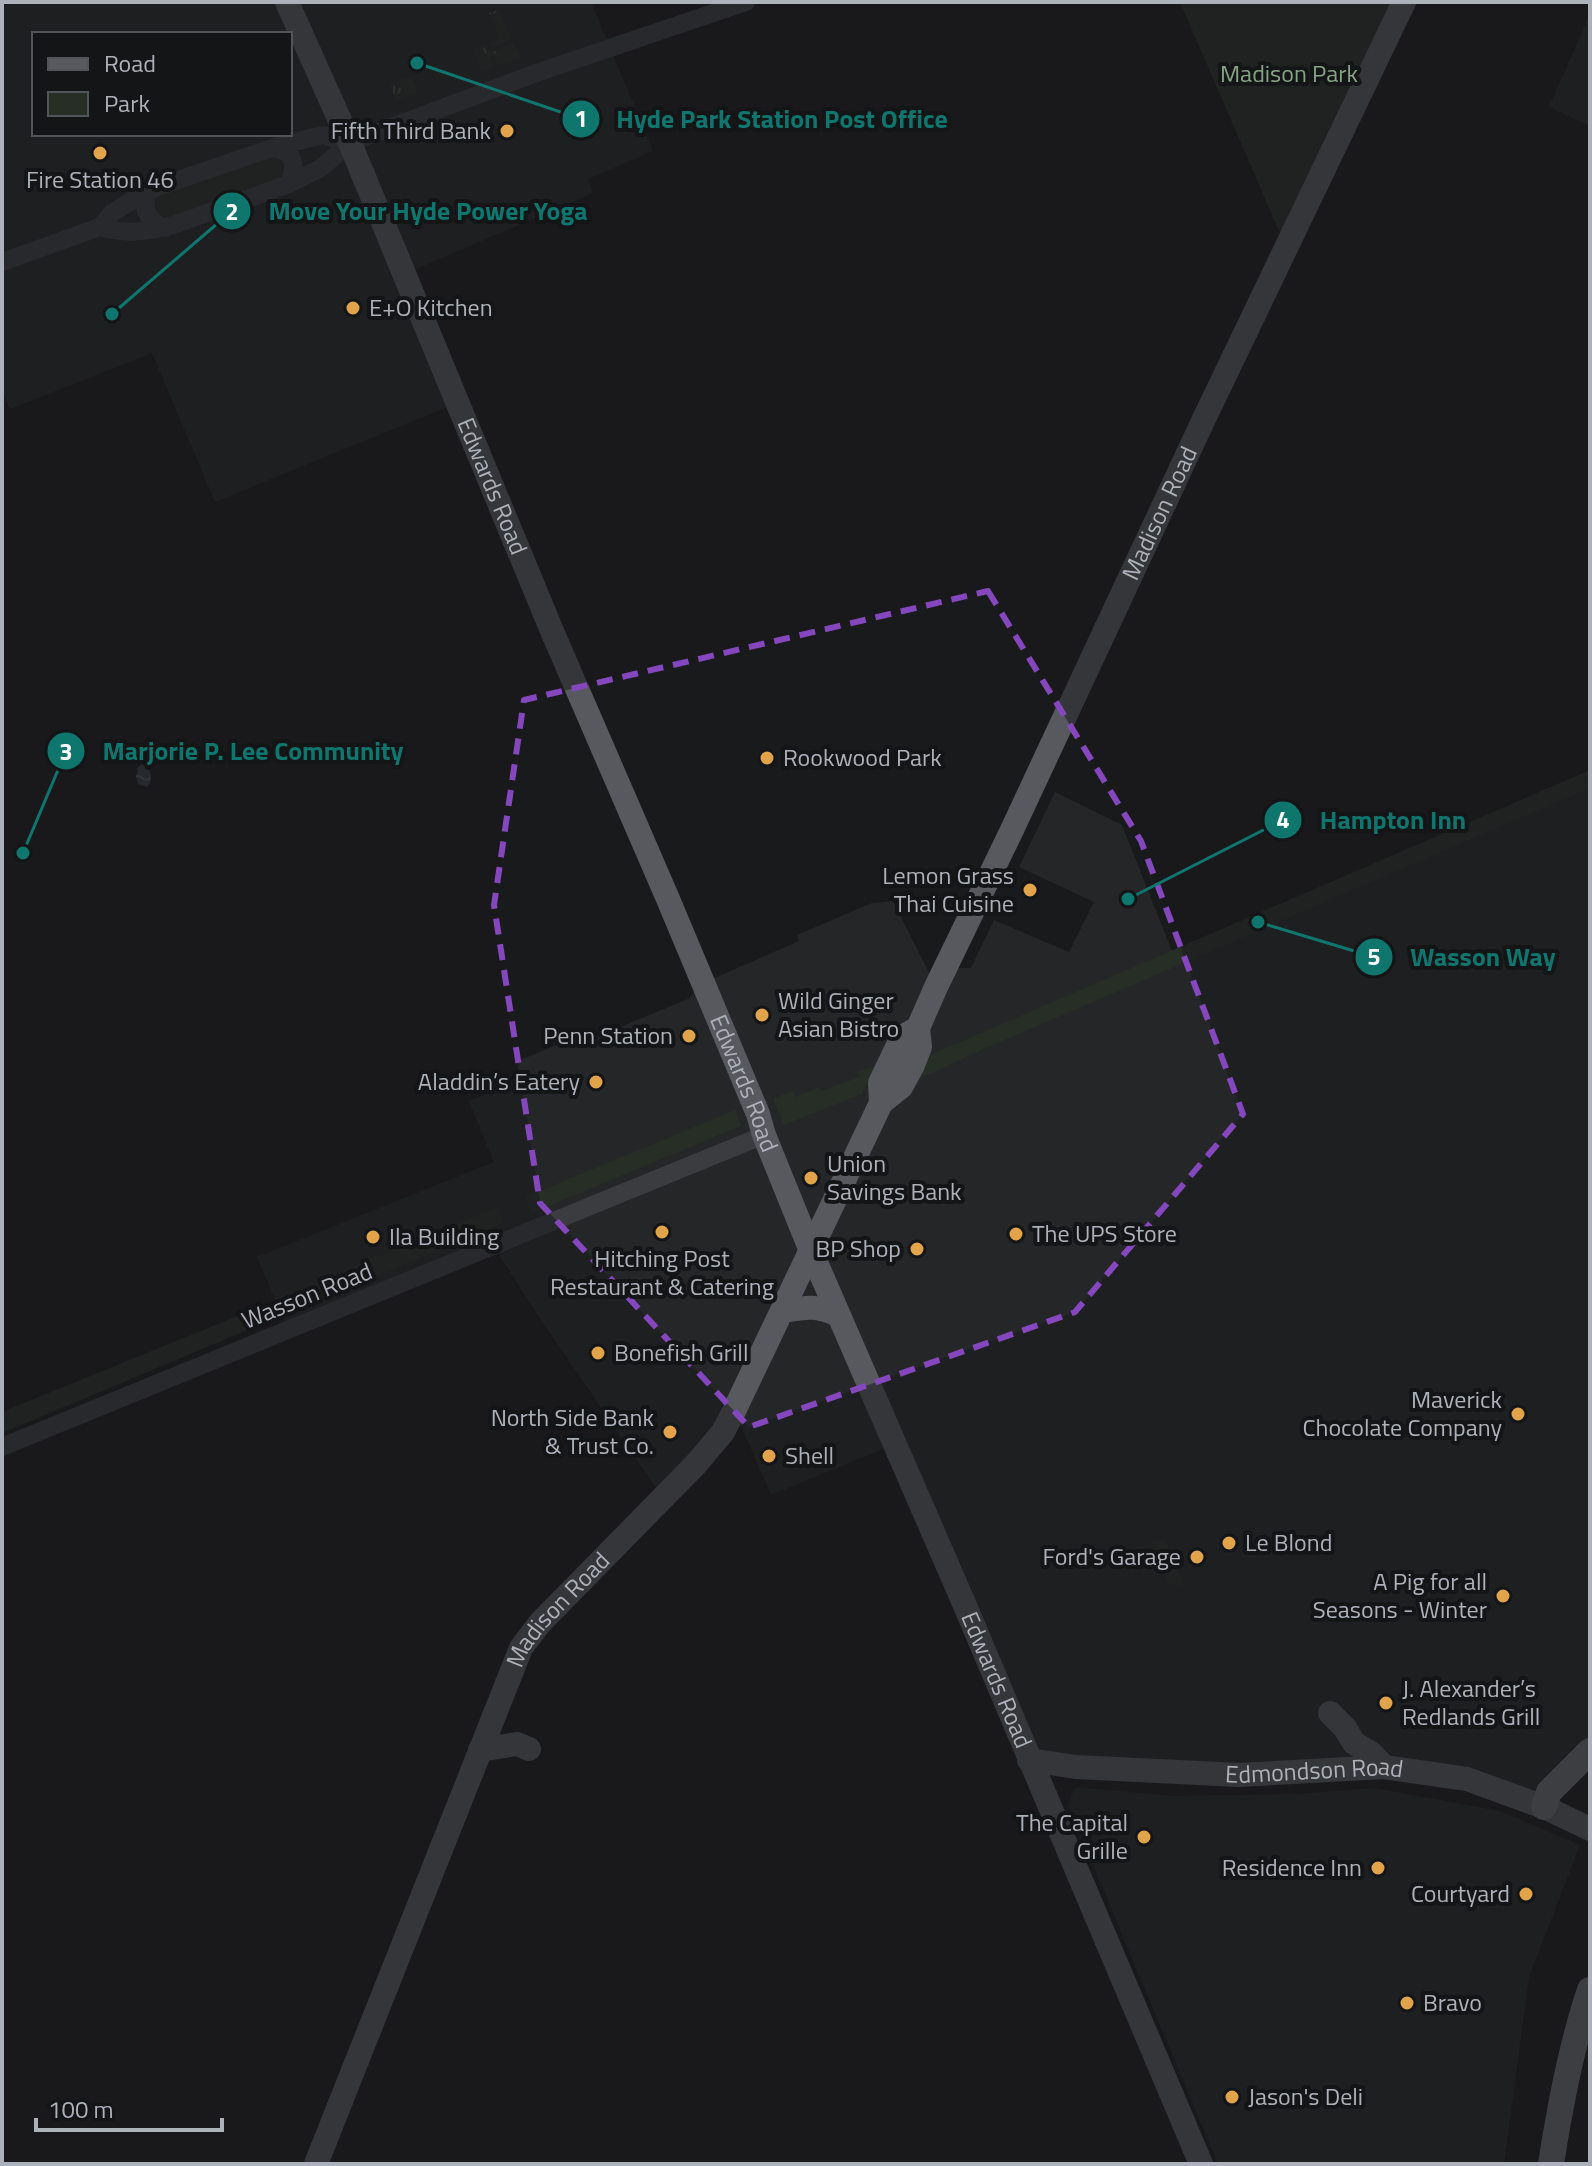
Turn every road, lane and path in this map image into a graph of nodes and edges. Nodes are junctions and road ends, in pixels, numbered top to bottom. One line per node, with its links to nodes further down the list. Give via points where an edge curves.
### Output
1 (287, 2): 4 (main road, Edwards Road)
2 (746, 2): 4 (street)
3 (1404, 2): 12 (main road, Madison Road, via 918,1028 920,1047 913,1065 901,1087 881,1103)
4 (350, 143): 5 (street, via 323,135); 6 (street, via 321,168); 11 (main road, Edwards Road)
5 (273, 148): 6 (street, via 289,154); 7 (street)
6 (289, 184): 9 (street)
7 (149, 190): 8 (street); 9 (street, via 149,218)
8 (100, 227): 9 (street, via 116,232); 10 (street)
9 (165, 228)
10 (2, 262)
11 (764, 1135): 12 (main road, Edwards Road); 15 (street, Wasson Road)
12 (811, 1251): 13 (main road, Madison Road); 14 (main road, Edwards Road)
13 (783, 1311): 14 (main road, via 811,1306); 18 (main road, Madison Road, via 717,1440 521,1648)
14 (838, 1315): 20 (main road, Edwards Road)
15 (2, 1447)
16 (1330, 1713): 21 (main road, via 1354,1743)
17 (529, 1749): 18 (main road, via 517,1744)
18 (480, 1750): 25 (main road, Madison Road)
19 (1590, 1751): 22 (highway, via 1549,1792)
20 (1029, 1760): 21 (main road, Edmondson Road, via 1239,1775); 26 (main road, Edwards Road)
21 (1384, 1767): 22 (main road, Edmondson Road, via 1467,1779)
22 (1544, 1807): 23 (main road, Edmondson Road)
23 (1590, 1829)
24 (1590, 1990): 27 (highway)
25 (316, 2164)
26 (1201, 2164)
27 (1551, 2164)

